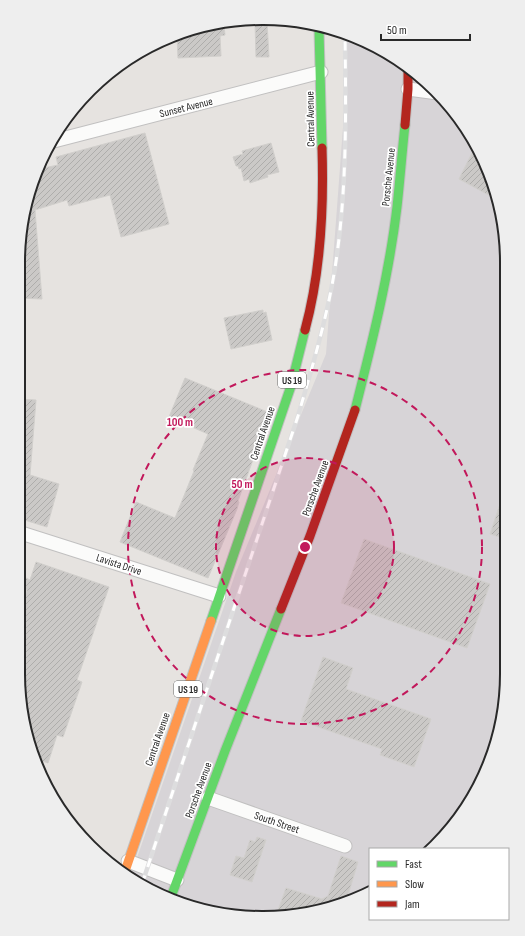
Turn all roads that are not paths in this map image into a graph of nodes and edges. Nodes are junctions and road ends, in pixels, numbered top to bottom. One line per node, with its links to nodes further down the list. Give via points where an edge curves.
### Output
1 (319, 32): 2 (main road, Central Avenue / US 19)
2 (321, 72): 6 (street, Sunset Avenue); 8 (main road, Central Avenue / US 19, via 323,201 319,256 311,308 291,386)
3 (408, 75): 4 (main road, Porsche Avenue)
4 (408, 89): 5 (street); 9 (main road, Porsche Avenue, via 391,247 375,331 352,417 310,536)
5 (426, 91)
6 (60, 139)
7 (25, 534): 8 (street, Lavista Drive)
8 (220, 596): 11 (main road, Central Avenue / US 19)
9 (208, 798): 10 (street, South Street); 13 (main road, Porsche Avenue)
10 (345, 846)
11 (128, 861): 12 (main road, Central Avenue / US 19); 13 (street)
12 (126, 868)
13 (177, 880): 14 (main road, Porsche Avenue)
14 (172, 893)

